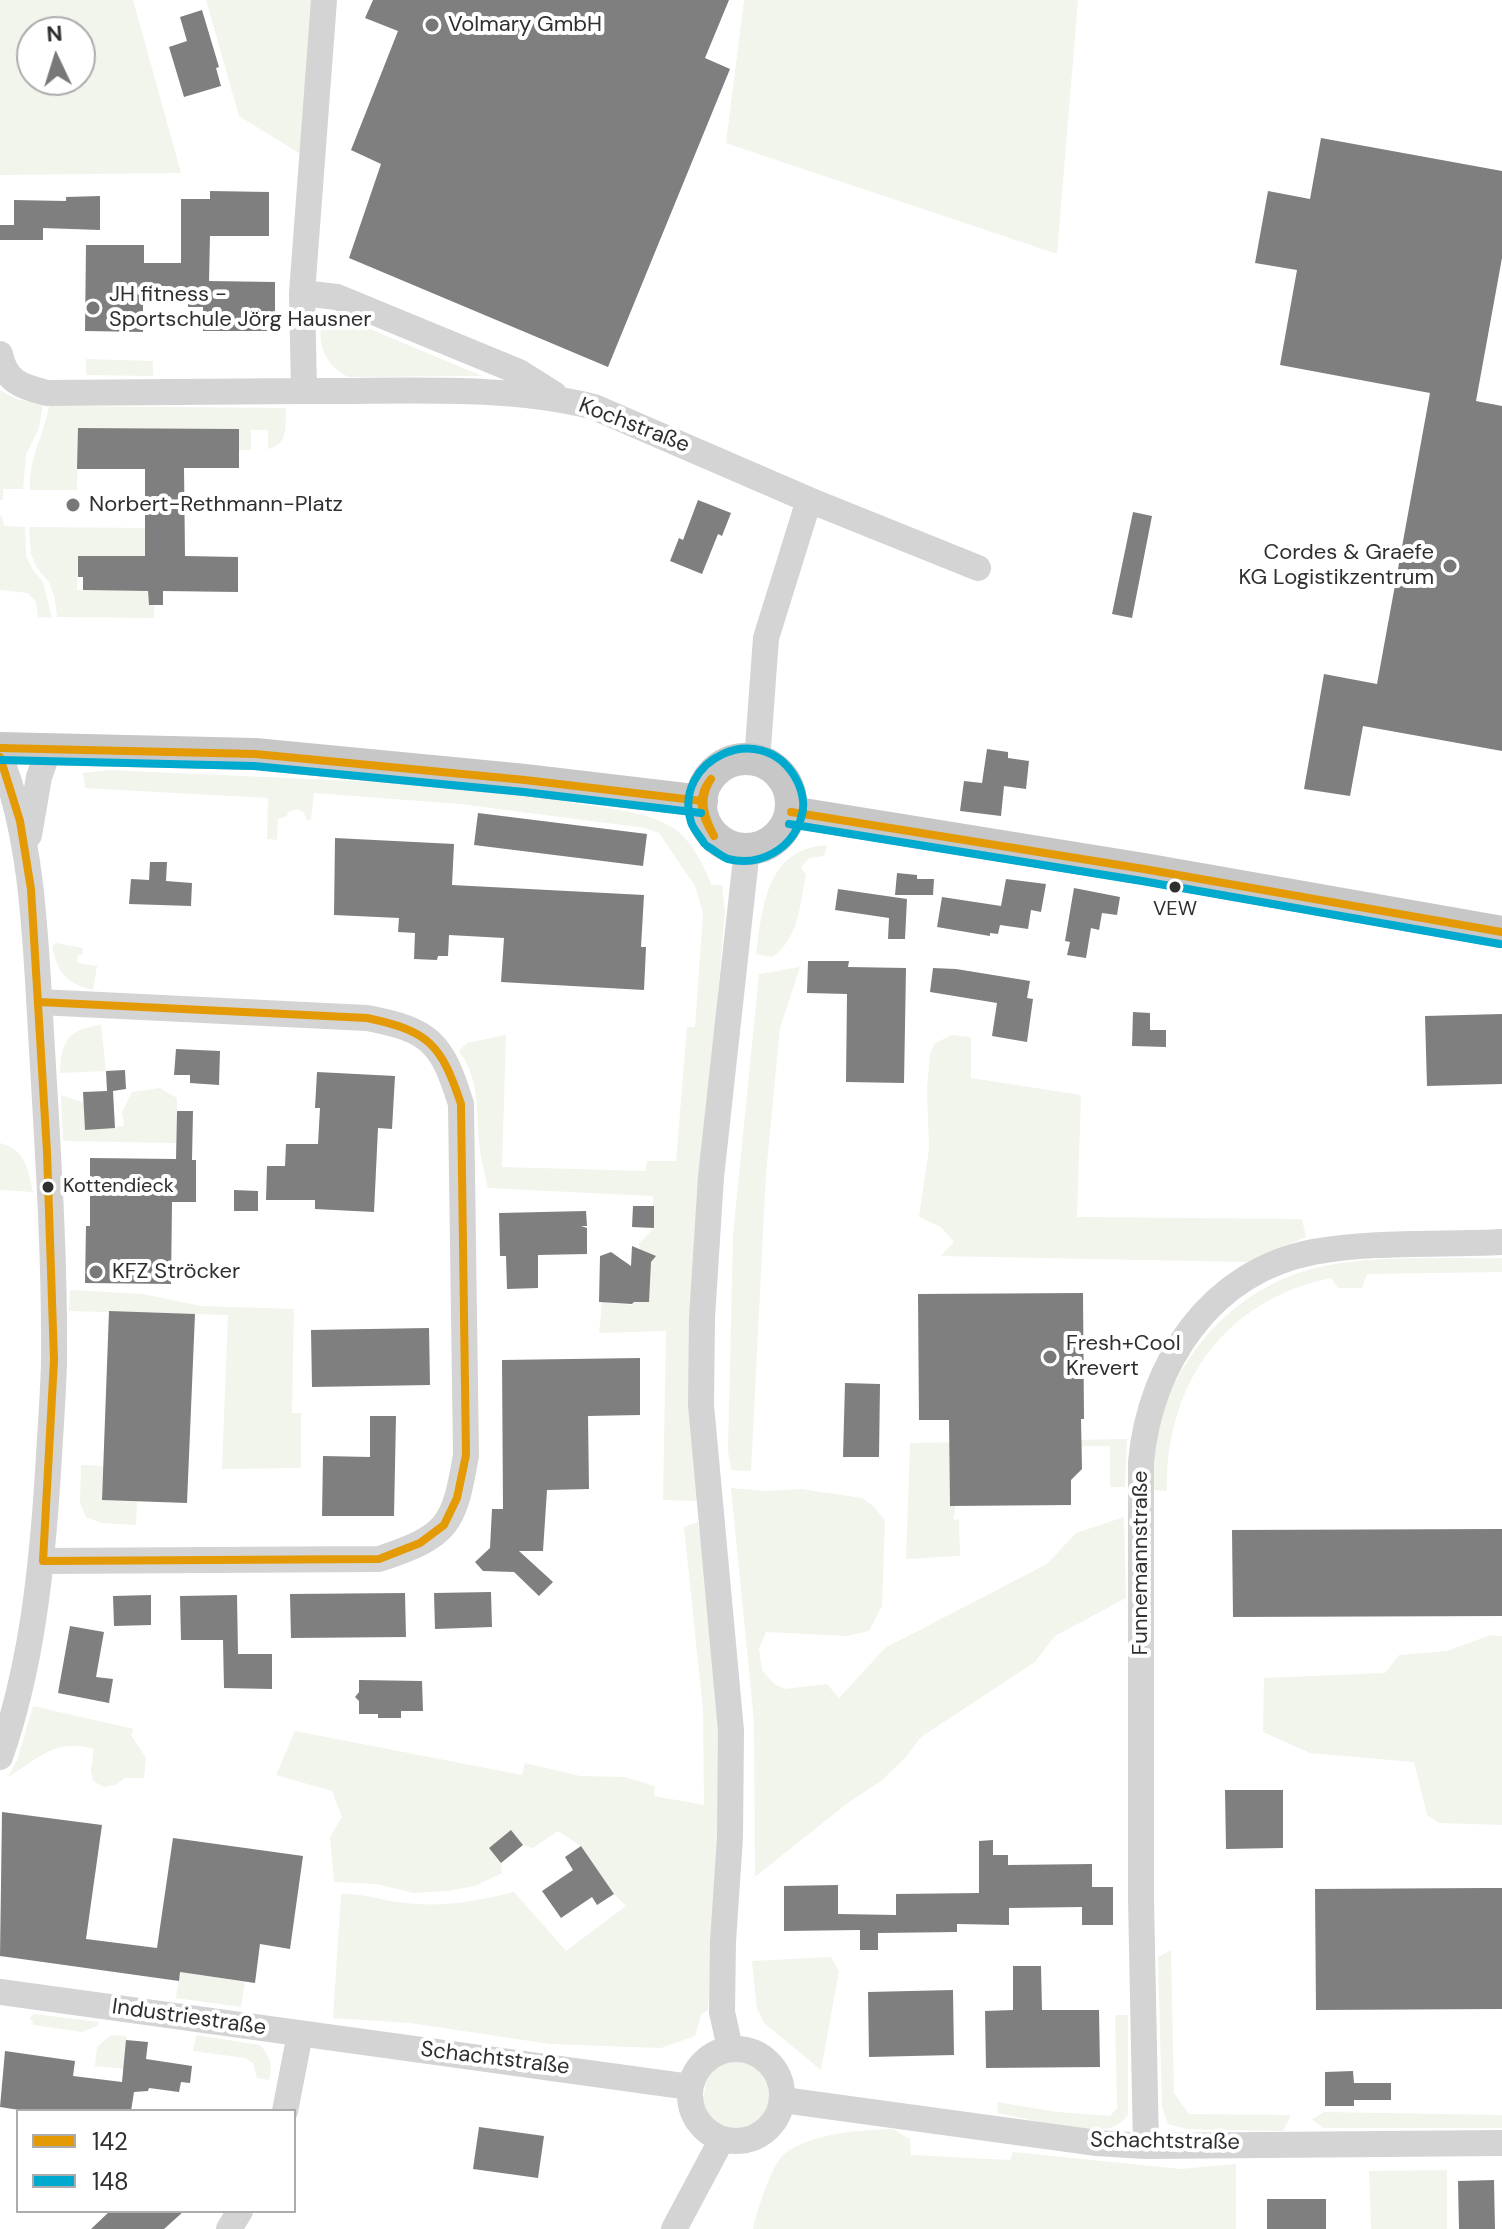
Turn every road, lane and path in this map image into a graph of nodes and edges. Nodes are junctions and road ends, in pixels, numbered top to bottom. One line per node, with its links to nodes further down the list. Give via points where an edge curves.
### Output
1 (324, 0): 2 (street)
2 (302, 293): 4 (street); 5 (street, via 337,297 519,372)
3 (0, 354): 4 (street, Kochstraße, via 12,379 47,393)
4 (304, 391): 5 (street, Kochstraße, via 515,393)
5 (561, 399): 6 (street, Kochstraße, via 594,407)
6 (809, 500): 7 (street, Kochstraße); 11 (street, via 766,638)
7 (978, 568)
8 (0, 748): 9 (main road)
9 (49, 749): 12 (main road, via 255,754); 15 (street)
10 (0, 757): 15 (street)
11 (757, 761): 12 (main road, via 731,762 719,769); 13 (main road, via 780,774)
12 (702, 801): 14 (main road, via 714,836)
13 (791, 812): 14 (main road, via 770,842); 16 (main road)
14 (747, 849): 23 (street, via 711,1177 702,1318 701,1405 731,1731 722,2012)
15 (26, 854): 17 (street)
16 (1502, 932)
17 (39, 1002): 19 (street, via 54,1363); 19 (street, via 367,1018 403,1025 429,1038 449,1066 461,1104 466,1455 458,1499 443,1528 417,1546 379,1559)
18 (1502, 1242): 29 (street, Funnemannstraße, via 1341,1248 1277,1264 1220,1297 1203,1315 1166,1367 1152,1399 1141,1462)
19 (43, 1561): 20 (street, via 14,1718)
20 (0, 1757)
21 (0, 1992): 22 (street, Industriestraße)
22 (300, 2034): 24 (street, Schachtstraße); 26 (street)
23 (730, 2048): 24 (street, via 705,2060); 25 (street, via 750,2049 767,2060 776,2071)
24 (690, 2087): 27 (street, via 697,2121)
25 (783, 2100): 27 (street, via 776,2118 760,2135 743,2141); 29 (street, Schachtstraße)
26 (285, 2109)
27 (722, 2139): 30 (street)
28 (1502, 2143): 29 (street, Schachtstraße)
29 (1146, 2146)
30 (674, 2229)

